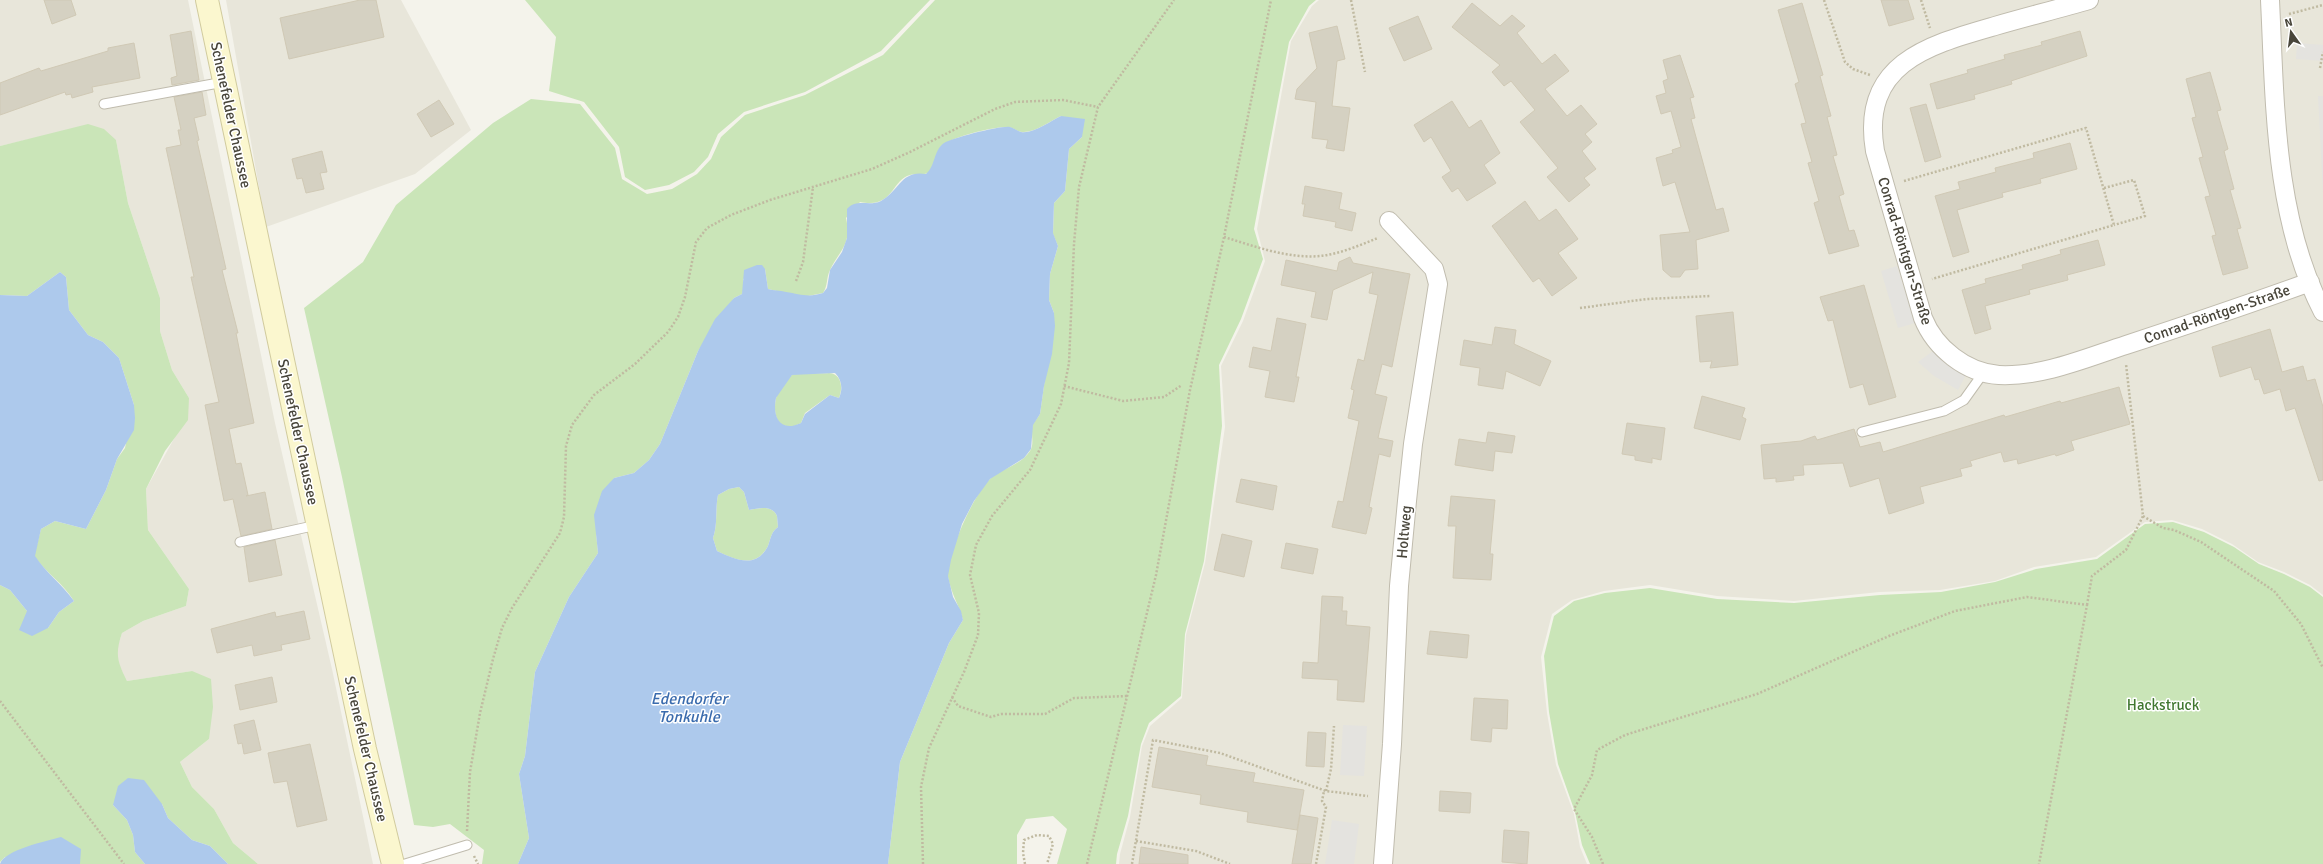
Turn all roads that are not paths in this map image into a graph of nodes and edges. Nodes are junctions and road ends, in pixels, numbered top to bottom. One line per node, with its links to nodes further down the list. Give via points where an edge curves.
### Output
1 (207, 0): 4 (street, Schenefelder Chaussee)
2 (2089, 0): 9 (street, Conrad-Röntgen-Straße, via 1934,44 1901,65 1880,93 1872,133 1884,186 1926,324 1940,345 1960,362)
3 (2270, 0): 7 (street, via 2277,132 2284,184 2288,210)
4 (224, 82): 5 (lane); 11 (street, Schenefelder Chaussee)
5 (104, 104)
6 (1394, 226): 16 (street, Holtweg, via 1434,269 1438,284 1406,501)
7 (2310, 282): 8 (street); 9 (street, Conrad-Röntgen-Straße, via 2124,346 2031,372 1999,375)
8 (2323, 312)
9 (1984, 372): 10 (lane, via 1964,400 1944,411)
10 (1862, 432)
11 (317, 525): 12 (lane); 14 (street, Schenefelder Chaussee, via 368,763)
12 (240, 542)
13 (466, 845): 15 (lane)
14 (393, 864)
15 (405, 864)
16 (1383, 864)

